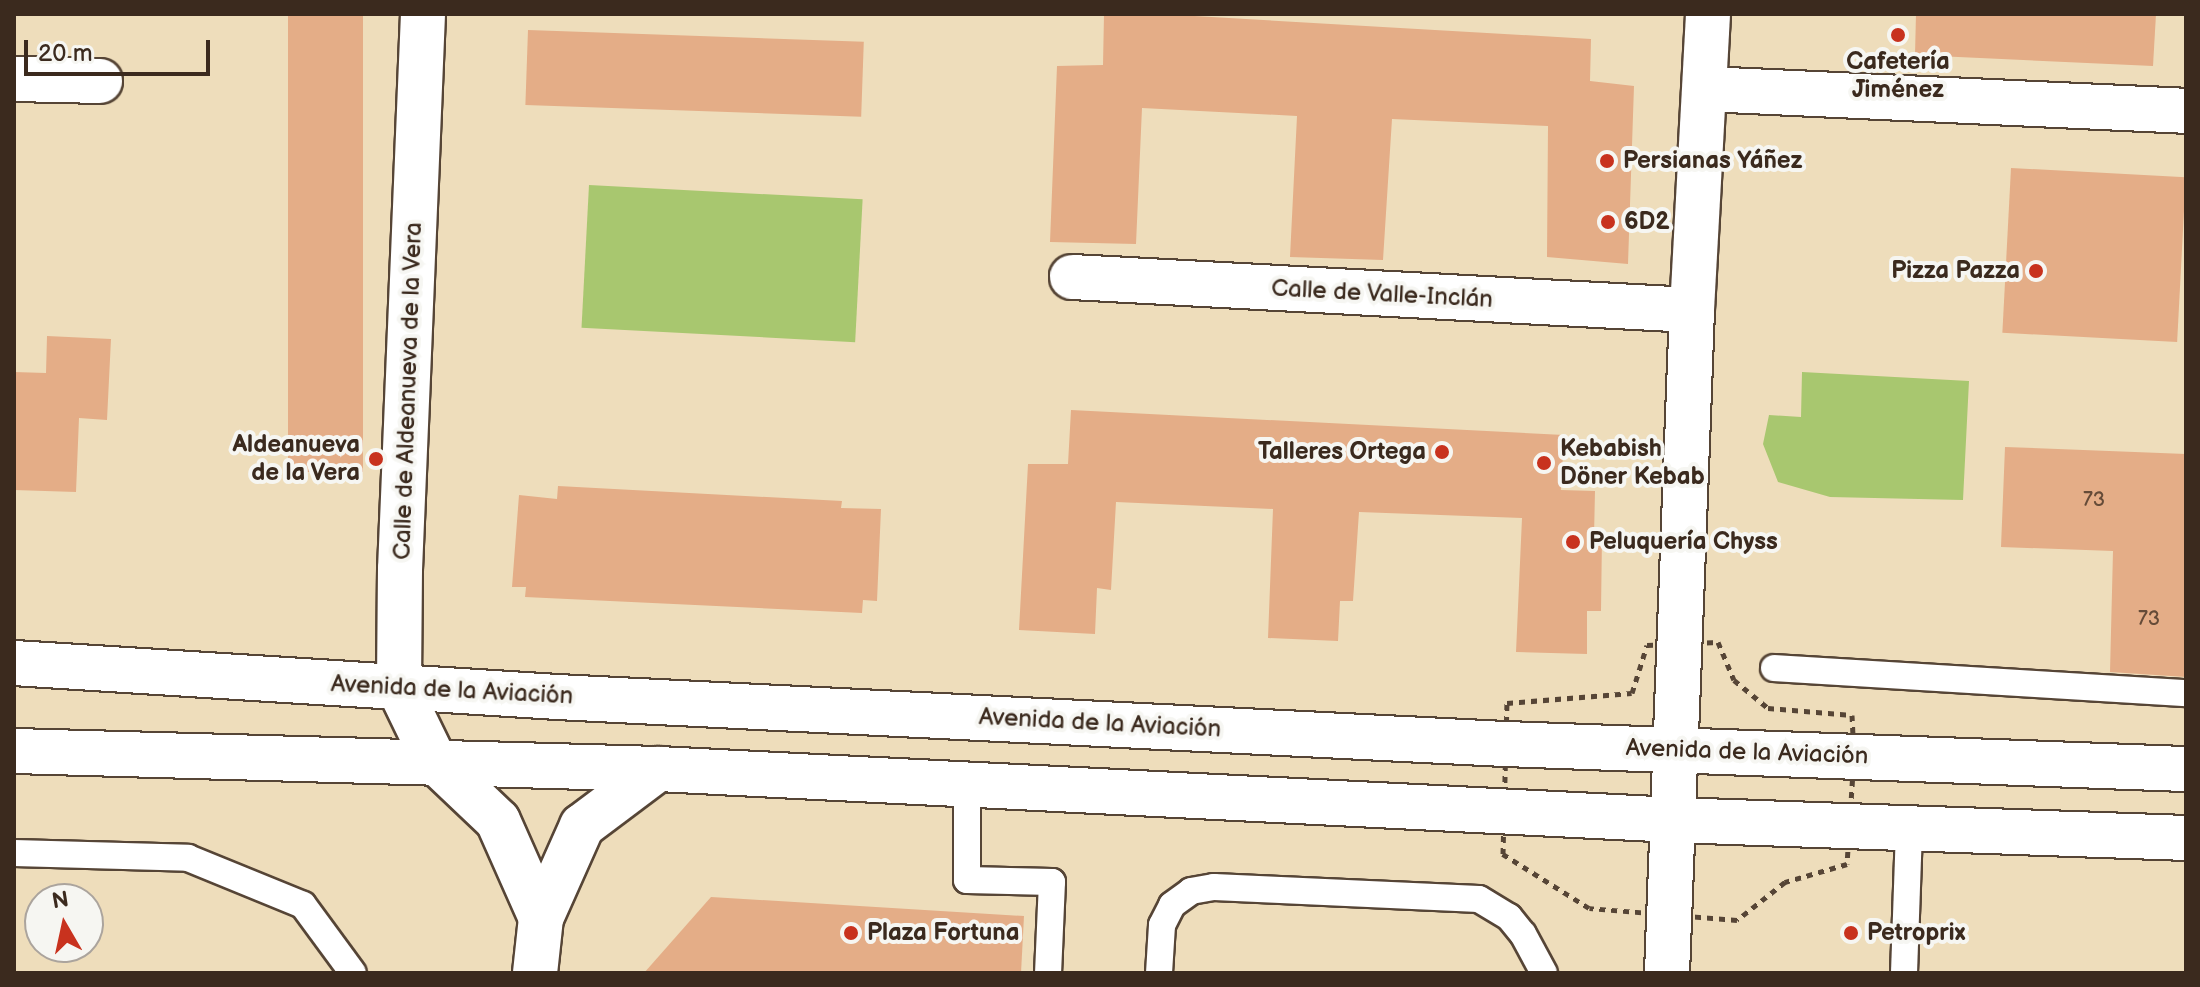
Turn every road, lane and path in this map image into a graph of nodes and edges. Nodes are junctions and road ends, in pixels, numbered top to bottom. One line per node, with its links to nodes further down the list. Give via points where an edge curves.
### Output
1 (423, 14): 11 (main road, Calle de Aldeanueva de la Vera)
2 (1708, 14): 5 (main road)
3 (14, 79): 4 (main road)
4 (100, 81)
5 (1705, 89): 6 (main road); 8 (main road)
6 (2186, 111)
7 (1072, 277): 8 (main road, Calle de Valle-Inclán)
8 (1692, 310): 13 (main road)
9 (14, 663): 11 (main road, Avenida de la Aviación)
10 (1774, 668): 12 (lane)
11 (399, 688): 13 (main road, Avenida de la Aviación); 15 (main road, Calle de Aldeanueva de la Vera)
12 (2186, 693)
13 (1677, 749): 17 (main road, Avenida de la Aviación); 19 (main road)
14 (14, 751): 15 (main road)
15 (434, 760): 16 (main road); 23 (main road, via 498,821)
16 (658, 769): 18 (main road); 23 (main road, via 582,826)
17 (2186, 769)
18 (967, 783): 19 (main road); 26 (lane, via 967,880 1052,882)
19 (1674, 820): 20 (main road); 29 (main road)
20 (1909, 827): 21 (main road); 30 (lane)
21 (2186, 838)
22 (14, 853): 24 (lane, via 188,858 303,905)
23 (541, 918): 25 (main road)
24 (353, 973)
25 (535, 973)
26 (1048, 973)
27 (1159, 973): 28 (lane, via 1162,925 1172,905 1191,891 1214,887 1479,899 1509,917)
28 (1544, 973)
29 (1667, 973)
30 (1904, 973)

